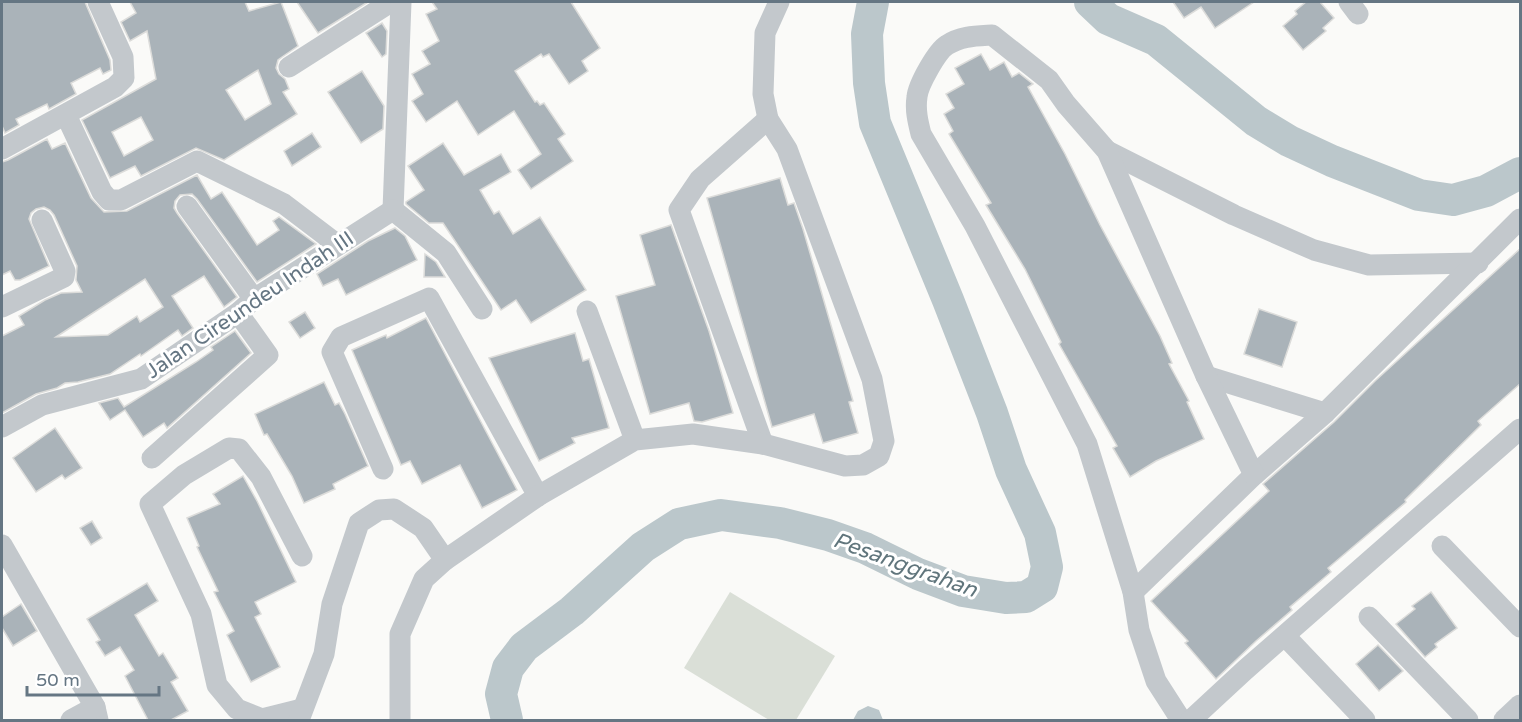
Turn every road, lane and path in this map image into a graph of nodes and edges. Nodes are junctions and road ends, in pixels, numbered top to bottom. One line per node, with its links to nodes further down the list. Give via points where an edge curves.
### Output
1 (98, 2): 6 (street, via 123,57 124,78)
2 (391, 2): 5 (street)
3 (401, 2): 11 (street)
4 (779, 2): 7 (street, via 765,33 763,94)
5 (290, 67)
6 (66, 115): 8 (street); 14 (street, via 102,192 110,200 121,200 197,161 284,204)
7 (768, 119): 25 (street, via 700,179 679,210); 25 (street, via 787,149 872,379 884,441 879,456 863,465 845,466)
8 (2, 149)
9 (1107, 151): 15 (street, via 1314,250 1370,265); 20 (street); 34 (street, via 1049,80 992,35 966,36 944,46 917,96 921,134 975,226 1087,444)
10 (188, 206): 16 (street)
11 (393, 210): 14 (street, Jalan Cireundeu Indah III); 18 (street, via 446,253)
12 (1521, 219): 15 (street)
13 (42, 220): 17 (street, via 65,271 64,277)
14 (338, 245): 16 (street, Jalan Cireundeu Indah III)
15 (1478, 263): 21 (street)
16 (246, 306): 22 (street, Jalan Cireundeu Indah III, via 141,379 42,405); 26 (street, via 268,355)
17 (2, 307)
18 (482, 309)
19 (586, 311): 24 (street)
20 (1206, 376): 21 (street); 28 (street)
21 (1325, 413): 28 (street)
22 (2, 427)
23 (1521, 429): 37 (street)
24 (635, 440): 25 (street, via 693,434); 29 (street)
25 (763, 444)
26 (152, 458)
27 (383, 469): 29 (street, via 332,352 341,337 429,298)
28 (1254, 475): 34 (street)
29 (538, 496): 33 (street)
30 (1442, 546): 36 (street)
31 (302, 556): 40 (street, via 261,477 239,449 229,448 184,475 150,504 201,614 217,685 237,710 262,719)
32 (5, 559): 39 (street)
33 (445, 560): 40 (street, via 423,528 394,509 379,510 359,523 332,604 324,654); 42 (street, via 424,579 400,634)
34 (1133, 592): 43 (street, via 1139,630 1156,681)
35 (1369, 617): 46 (street)
36 (1521, 627)
37 (1285, 636): 44 (street); 45 (street)
38 (1521, 705): 47 (street)
39 (96, 714): 41 (street)
40 (301, 715)
41 (71, 720)
42 (400, 720)
43 (1181, 720)
44 (1191, 720)
45 (1365, 720)
46 (1468, 720)
47 (1504, 720)

